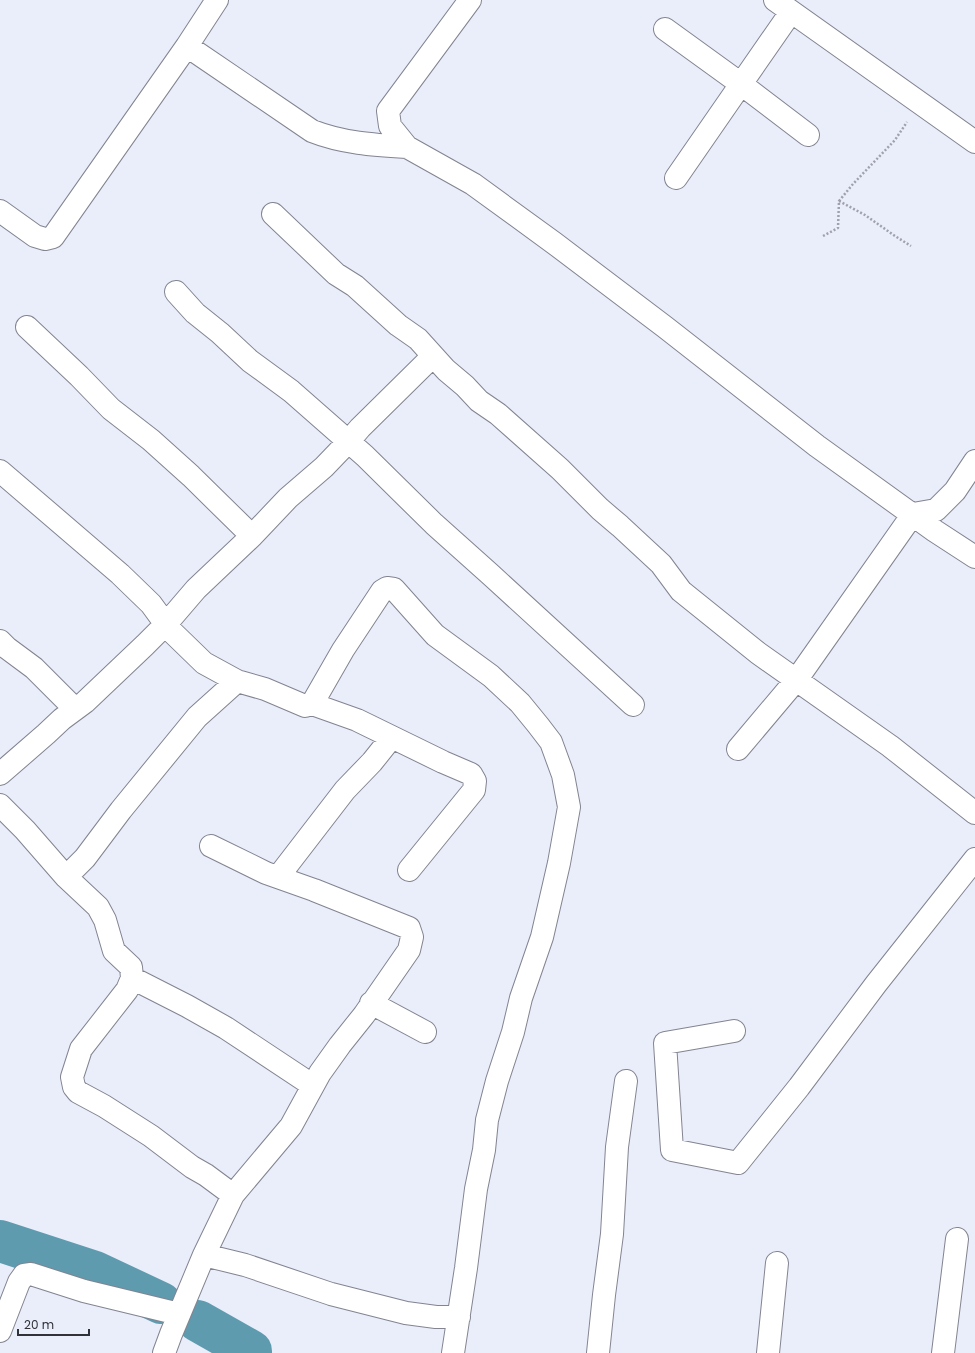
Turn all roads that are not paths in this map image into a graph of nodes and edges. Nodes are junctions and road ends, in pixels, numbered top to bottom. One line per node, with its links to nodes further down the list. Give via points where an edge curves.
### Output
1 (217, 0): 5 (street)
2 (470, 0): 9 (street, via 388,111 390,126)
3 (783, 6): 6 (street); 8 (street)
4 (665, 29): 6 (street)
5 (187, 46): 9 (street, via 312,131 350,142); 11 (street, via 53,237 45,239 35,236)
6 (741, 84): 7 (street); 10 (street)
7 (808, 134)
8 (975, 142)
9 (407, 147): 19 (street, via 473,184 665,327 817,446)
10 (676, 178)
11 (0, 211)
12 (273, 214): 15 (street, via 336,274 418,339)
13 (176, 292): 16 (street, via 195,313 250,361 290,391)
14 (27, 327): 20 (street, via 111,409 191,476)
15 (433, 356): 16 (street); 24 (street, via 480,401 560,469 661,564 681,591 758,653)
16 (348, 442): 20 (street); 27 (street)
17 (975, 461): 19 (street, via 955,491 936,510)
18 (0, 471): 22 (street, via 120,574)
19 (913, 514): 21 (street); 24 (street)
20 (252, 536): 22 (street, via 196,589)
21 (975, 557)
22 (166, 624): 25 (street, via 204,663); 28 (street, via 85,702)
23 (0, 641): 28 (street, via 34,668)
24 (797, 679): 30 (street); 33 (street, via 890,746)
25 (237, 681): 26 (street, via 265,689 305,706); 37 (street, via 197,717 85,858)
26 (312, 704): 29 (street, via 357,720); 50 (street, via 343,650 382,591 387,588 394,589 435,635 492,676 520,703 551,742 563,775 569,807 559,863 542,937 521,998 487,1120)
27 (633, 706)
28 (75, 708): 31 (street)
29 (392, 737): 36 (street, via 471,774 475,781 474,790); 38 (street, via 345,790)
30 (738, 749)
31 (0, 774)
32 (0, 805): 37 (street)
33 (975, 813)
34 (211, 846): 38 (street)
35 (975, 859): 42 (street, via 738,1163 672,1150 665,1043)
36 (409, 870)
37 (66, 877): 39 (street, via 98,907 105,920 114,951 131,967)
38 (278, 878): 40 (street, via 409,928 412,937 409,950)
39 (132, 978): 44 (street, via 226,1028); 45 (street, via 127,990 81,1049 72,1077 74,1087 78,1092 151,1136)
40 (371, 1003): 41 (street); 44 (street)
41 (425, 1032)
42 (734, 1032)
43 (626, 1081): 54 (street, via 617,1147 612,1234)
44 (312, 1085): 45 (street, via 291,1126)
45 (233, 1195): 47 (street)
46 (957, 1239): 56 (street)
47 (204, 1255): 49 (street); 50 (street, via 245,1265 331,1294 406,1313)
48 (776, 1263): 55 (street)
49 (179, 1314): 51 (street, via 84,1291 31,1274 24,1275 19,1282); 52 (street)
50 (459, 1317): 53 (street)
51 (0, 1331)
52 (164, 1353)
53 (453, 1353)
54 (598, 1353)
55 (768, 1353)
56 (943, 1353)

